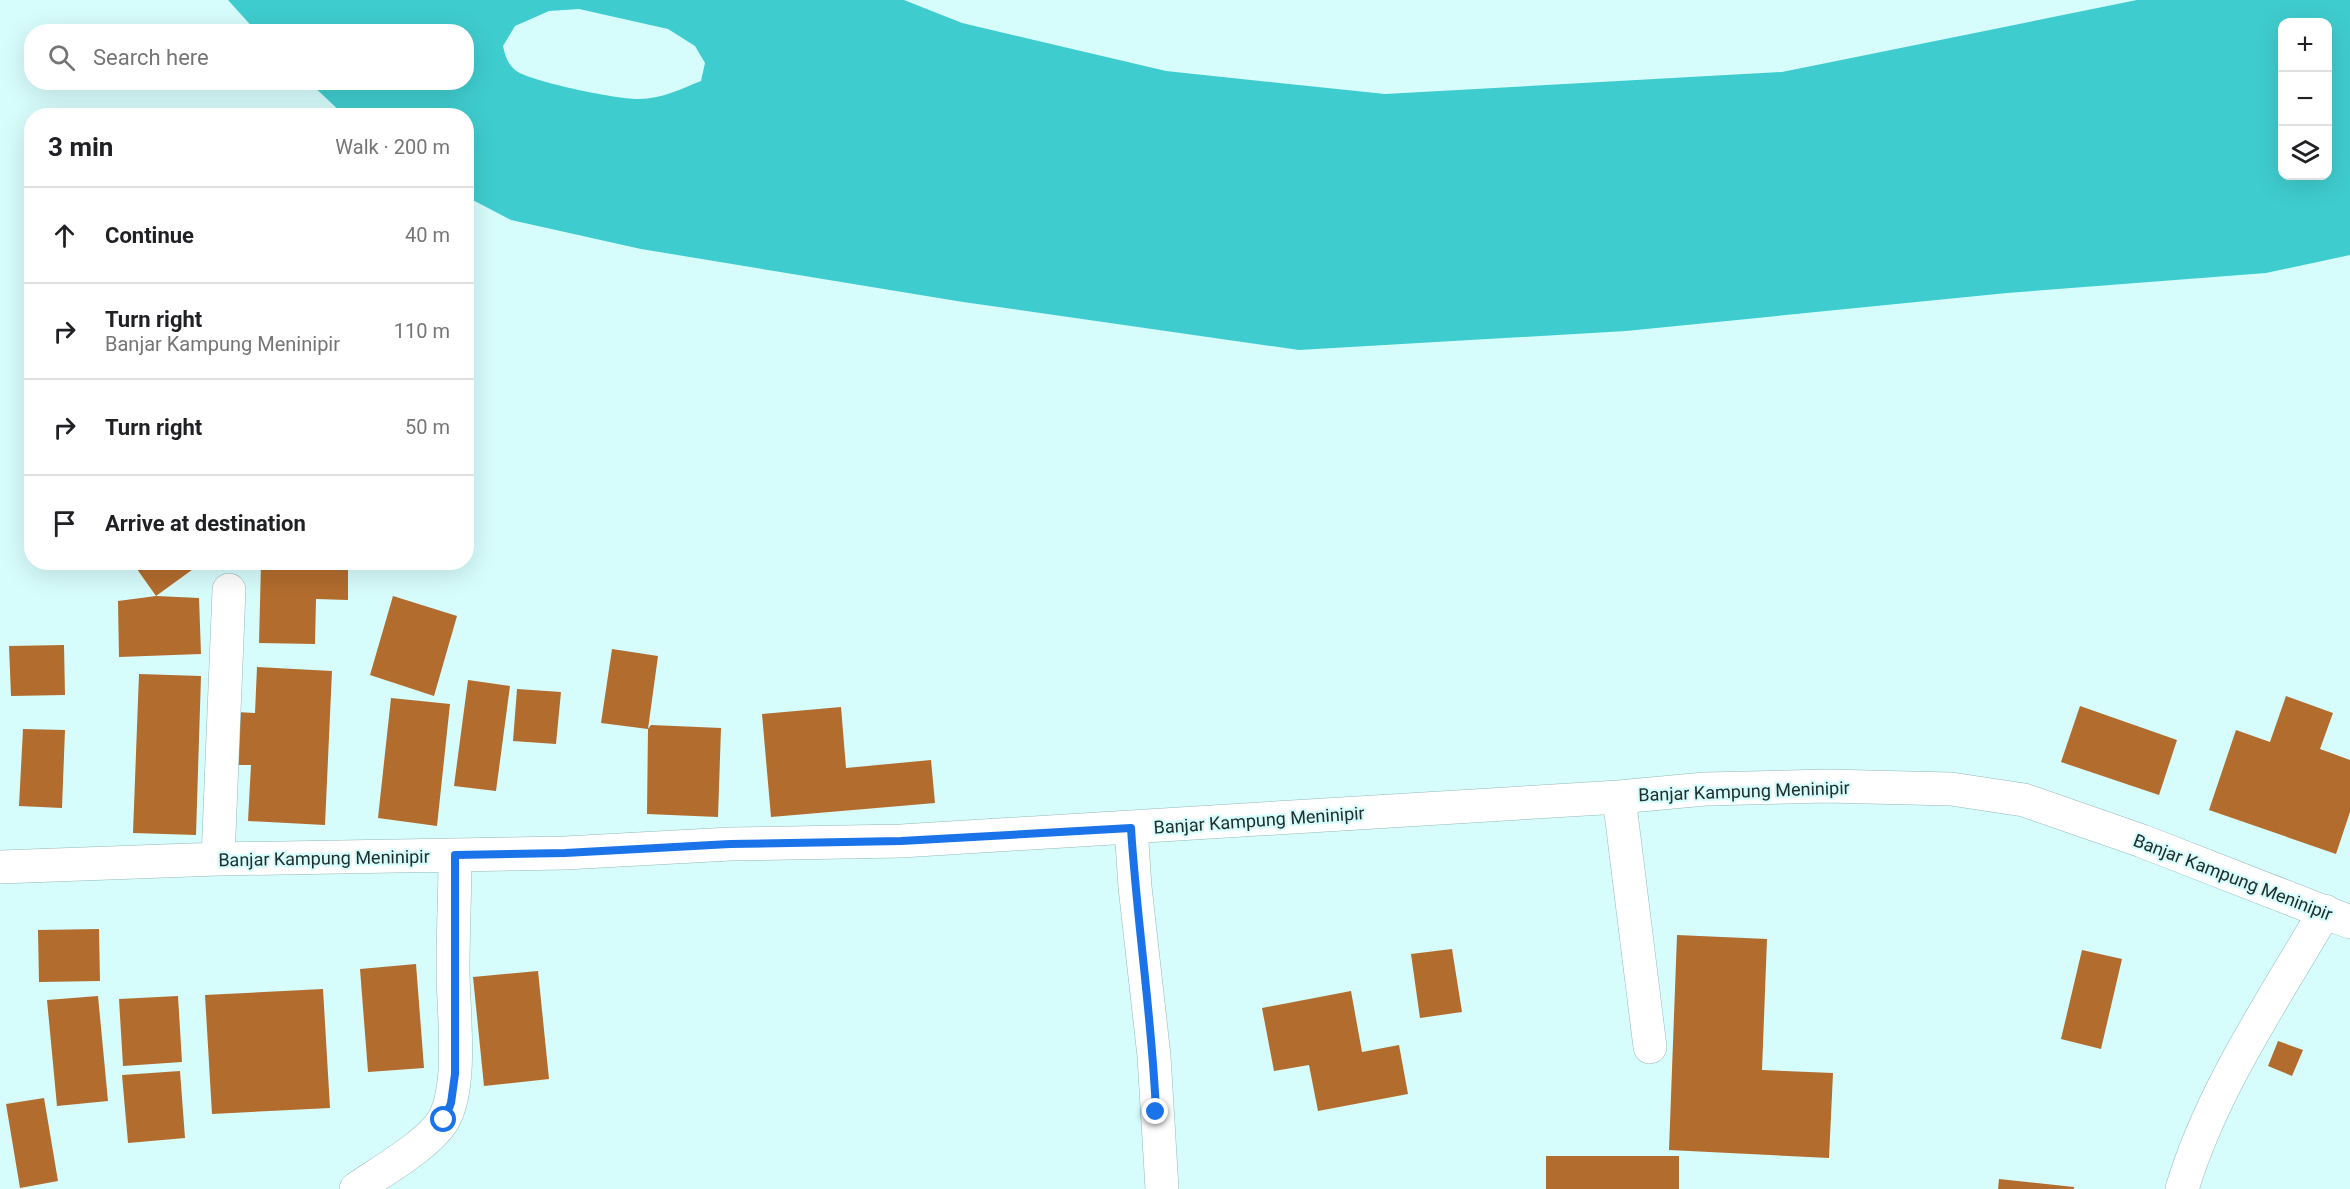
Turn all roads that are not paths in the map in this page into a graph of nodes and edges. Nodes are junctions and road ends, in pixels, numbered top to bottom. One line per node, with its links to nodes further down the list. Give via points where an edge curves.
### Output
1 (229, 590): 5 (street)
2 (1619, 797): 3 (street, Banjar Kampung Meninipir); 7 (street, Banjar Kampung Meninipir, via 1705,789 1827,786 1951,789 2024,800); 8 (street)
3 (1131, 828): 4 (street, Banjar Kampung Meninipir, via 901,841); 10 (street, via 1154,1056)
4 (455, 855): 5 (street, Banjar Kampung Meninipir); 9 (street, via 455,1074 451,1103 444,1120 425,1141)
5 (218, 859): 6 (street, Banjar Kampung Meninipir)
6 (0, 867)
7 (2338, 917): 11 (street, via 2243,1051 2209,1114)
8 (1650, 1047)
9 (356, 1189)
10 (1162, 1189)
11 (2182, 1189)

